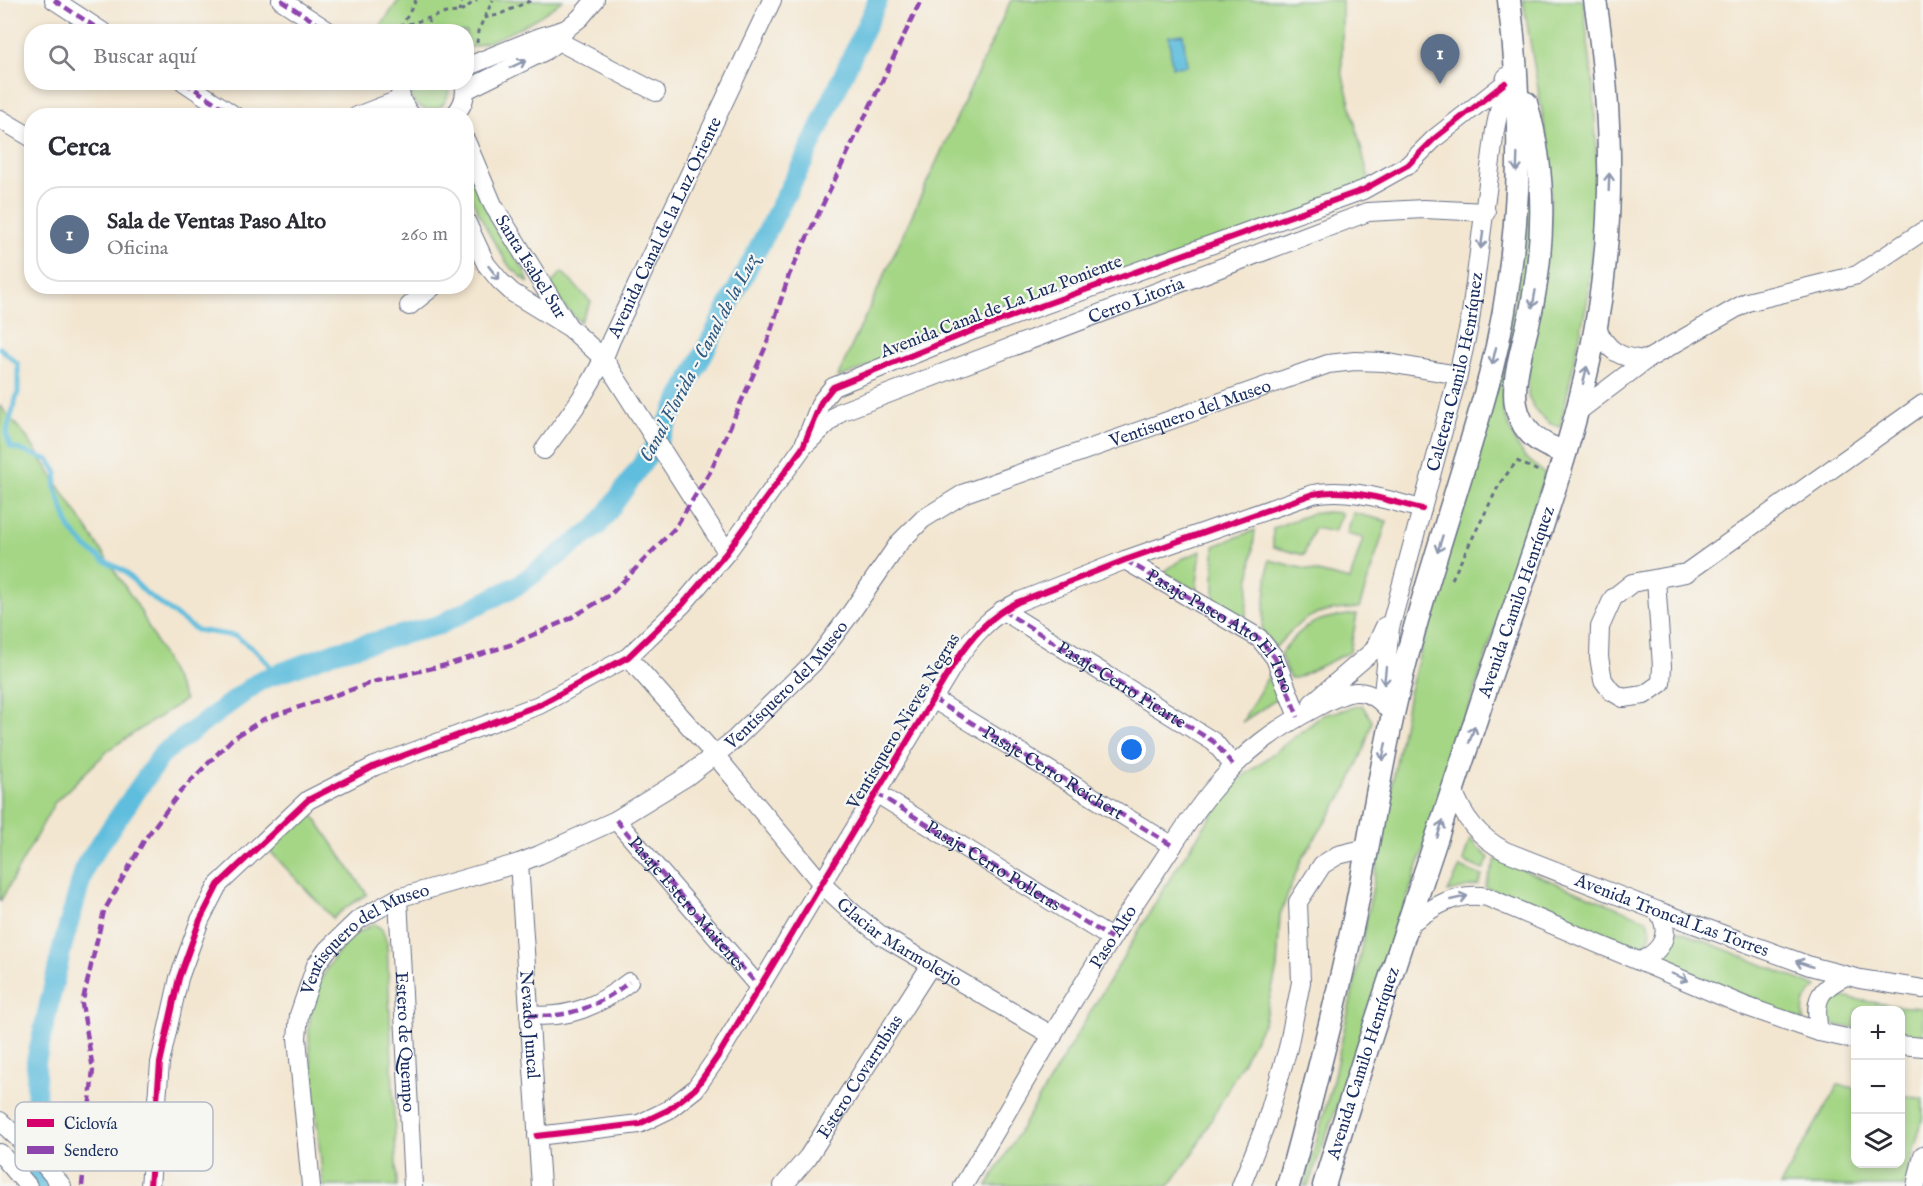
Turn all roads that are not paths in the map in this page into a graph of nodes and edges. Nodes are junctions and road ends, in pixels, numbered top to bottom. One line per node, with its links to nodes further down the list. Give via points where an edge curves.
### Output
1 (54, 0): 7 (street)
2 (281, 0): 8 (street)
3 (595, 0): 9 (street)
4 (772, 0): 31 (street, Avenida Canal de la Luz Oriente)
5 (1509, 0): 11 (main road, Avenida Camilo Henríquez, via 1514,37)
6 (1595, 0): 29 (main road, Avenida Camilo Henríquez, one-way to 6, via 1609,175 1605,75)
7 (91, 24)
8 (318, 24)
9 (562, 35): 10 (street, via 540,37); 12 (street, one-way to 9, via 545,51); 16 (street)
10 (474, 65)
11 (1511, 79): 24 (street, Caletera Camilo Henríquez, via 1495,130); 36 (street, Avenida Canal de La Luz Poniente, via 1435,138 1408,165 1363,190 974,330 833,387 821,402); 38 (main road, one-way to 38, via 1531,120 1542,210 1535,293 1515,382 1515,401 1531,436); 47 (main road, Avenida Camilo Henríquez, one-way to 47, via 1518,142 1514,226 1500,331 1481,407)
12 (474, 82)
13 (196, 90): 17 (street)
14 (465, 90): 20 (street)
15 (401, 91): 18 (street); 19 (street)
16 (656, 92)
17 (223, 108)
18 (371, 108)
19 (406, 108)
20 (460, 108)
21 (0, 119): 22 (street)
22 (24, 133)
23 (474, 159): 30 (street, Santa Isabel Sur, via 494,205)
24 (1485, 212): 33 (street, Caletera Camilo Henríquez, one-way to 33, via 1470,321); 36 (street, Cerro Litoria, via 1368,212 840,412)
25 (1923, 231): 32 (street, via 1857,275 1747,302)
26 (474, 257): 30 (street, one-way to 30, via 513,293)
27 (424, 294): 28 (street)
28 (408, 306)
29 (1596, 326): 32 (street, via 1603,341 1615,352 1630,359); 35 (main road, Avenida Camilo Henríquez, one-way to 29)
30 (570, 328): 31 (street)
31 (604, 359): 37 (street, Avenida Canal de la Luz Oriente, via 577,406); 40 (street)
32 (1646, 360): 35 (street)
33 (1458, 375): 39 (street, Caletera Camilo Henríquez); 49 (street, Ventisquero del Museo, via 1383,362 1328,364 965,493 923,519 899,543 816,660)
34 (1923, 404): 42 (street, via 1686,573)
35 (1576, 413): 38 (main road, Avenida Camilo Henríquez)
36 (803, 447): 40 (street, Avenida Canal de La Luz Poniente)
37 (544, 450)
38 (1565, 452): 51 (main road, Avenida Camilo Henríquez, one-way to 38)
39 (1422, 509): 41 (street, Ventisquero Nieves Negras, via 1331,490 1280,504); 43 (street, Caletera Camilo Henríquez)
40 (727, 552): 45 (street, Avenida Canal de La Luz Poniente, via 683,604)
41 (1125, 560): 44 (street, Ventisquero Nieves Negras); 48 (street, Pasaje Paseo Alto El Toro, via 1259,638 1275,658)
42 (1656, 579): 42 (street, via 1632,583 1613,598 1600,627 1603,680 1623,698 1644,695 1661,683)
43 (1396, 603): 47 (street, Caletera Camilo Henríquez, one-way to 47, via 1390,628); 48 (street, Paso Alto, via 1374,650)
44 (1002, 610): 46 (street, Ventisquero Nieves Negras, via 974,634); 50 (street, Pasaje Cerro Picarte, via 1214,742)
45 (628, 657): 49 (street, Glaciar Marmolerjo); 74 (street, Avenida Canal de La Luz Poniente, via 539,705 375,766 308,800 218,885 200,920 179,978 160,1064)
46 (933, 699): 52 (street, Ventisquero Nieves Negras); 54 (street, Pasaje Cerro Reichert)
47 (1387, 708): 48 (street, Paso Alto, via 1368,694 1355,692); 55 (main road, Avenida Camilo Henríquez, one-way to 55)
48 (1298, 717): 50 (street, Paso Alto, via 1274,731)
49 (715, 755): 53 (street, Ventisquero del Museo); 57 (street, Glaciar Marmolerjo)
50 (1234, 766): 54 (street, Paso Alto)
51 (1453, 789): 59 (street, Avenida Troncal Las Torres, via 1470,824 1491,844); 60 (main road, Avenida Camilo Henríquez, one-way to 51)
52 (876, 793): 57 (street, Ventisquero Nieves Negras); 61 (street, Pasaje Cerro Polleras)
53 (616, 820): 56 (street, Ventisquero del Museo); 66 (street, Pasaje Estero Maitenes)
54 (1173, 846): 61 (street, Paso Alto)
55 (1366, 848): 92 (street, via 1338,855 1322,866 1298,902 1300,982 1288,1048 1266,1123); 93 (main road, Avenida Camilo Henríquez, via 1341,982)
56 (519, 863): 58 (street, Ventisquero del Museo); 68 (street, Nevado Juncal)
57 (823, 885): 63 (street, Glaciar Marmolerjo, via 882,936); 66 (street, Ventisquero Nieves Negras)
58 (398, 898): 87 (street, Ventisquero del Museo, via 358,920 327,950 316,965 299,1014 297,1038); 88 (street, Estero de Quempo)
59 (1658, 911): 62 (street, via 1664,921 1664,939 1654,954); 64 (street, Avenida Troncal Las Torres, one-way to 59)
60 (1408, 925): 62 (street, one-way to 62, via 1446,901 1476,895); 94 (main road, Avenida Camilo Henríquez)
61 (1111, 938): 70 (street, Paso Alto)
62 (1641, 961): 69 (street, one-way to 69)
63 (931, 965): 70 (street, Glaciar Marmolerjo); 90 (street, Estero Covarrubias, via 808,1157)
64 (1846, 976): 67 (street, Avenida Troncal Las Torres); 69 (street, via 1828,984 1817,1000)
65 (629, 982): 68 (street, via 613,995 573,1014)
66 (759, 987): 77 (street, Ventisquero Nieves Negras, via 695,1089 668,1110 639,1124)
67 (1923, 989)
68 (529, 1015): 77 (street, Nevado Juncal)
69 (1819, 1032): 71 (street)
70 (1053, 1036): 91 (street, Paso Alto)
71 (1851, 1039)
72 (1905, 1046): 73 (street)
73 (1923, 1047)
74 (157, 1102)
75 (0, 1121): 76 (street)
76 (15, 1135)
77 (537, 1136): 89 (street, Nevado Juncal)
78 (0, 1153): 80 (street)
79 (1923, 1155): 95 (street)
80 (15, 1171)
81 (15, 1171): 84 (street)
82 (50, 1171): 85 (street)
83 (151, 1171): 86 (street, Avenida Canal de La Luz Poniente)
84 (28, 1186)
85 (62, 1186)
86 (150, 1186)
87 (311, 1186)
88 (413, 1186)
89 (541, 1186)
90 (783, 1186)
91 (963, 1186)
92 (1241, 1186)
93 (1288, 1186)
94 (1324, 1186)
95 (1916, 1186)

